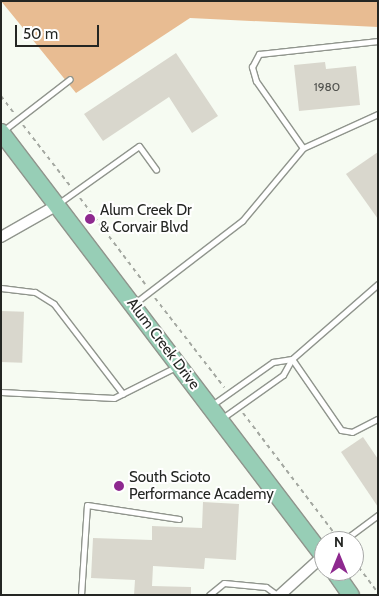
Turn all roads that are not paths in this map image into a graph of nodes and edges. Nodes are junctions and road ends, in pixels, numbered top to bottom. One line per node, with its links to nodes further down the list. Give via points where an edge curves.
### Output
1 (378, 41): 5 (lane, via 259,54 252,67 256,81)
2 (70, 79): 4 (lane)
3 (378, 114): 5 (lane)
4 (1, 132): 7 (main road, Alum Creek Drive)
5 (303, 148): 11 (lane, via 242,221)
6 (156, 169): 7 (lane, via 139,146)
7 (57, 205): 8 (street); 11 (main road, Alum Creek Drive)
8 (1, 237)
9 (378, 284): 12 (lane)
10 (1, 288): 15 (lane, via 35,292 54,304)
11 (133, 304): 13 (main road, Alum Creek Drive)
12 (292, 359): 16 (lane, via 283,375 238,406); 16 (lane, via 273,362 228,393); 17 (lane, via 341,430 352,432)
13 (180, 365): 15 (lane); 16 (main road, Alum Creek Drive)
14 (1, 392): 15 (lane, via 114,398)
15 (122, 394)
16 (215, 412): 21 (main road, Alum Creek Drive)
17 (378, 419)
18 (378, 515): 20 (lane)
19 (179, 519): 24 (lane, via 87,505)
20 (355, 531)
21 (314, 543)
22 (314, 564): 26 (street)
23 (341, 581): 27 (main road)
24 (81, 595)
25 (209, 595): 26 (lane, via 224,583 266,587)
26 (278, 595)
27 (351, 595)

